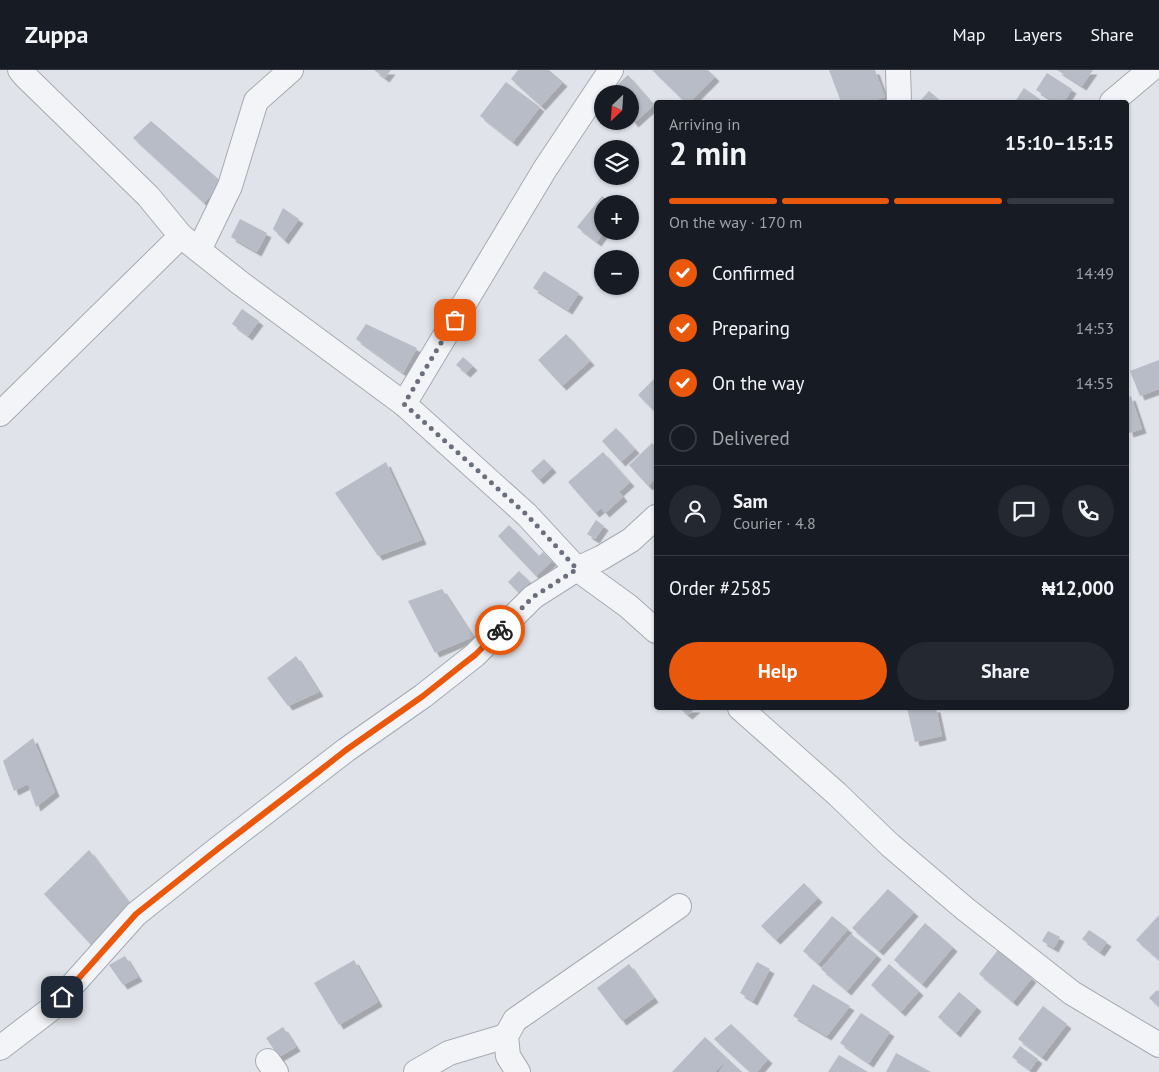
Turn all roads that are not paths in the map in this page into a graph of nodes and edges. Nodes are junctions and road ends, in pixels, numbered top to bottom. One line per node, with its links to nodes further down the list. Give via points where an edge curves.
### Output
1 (291, 70): 8 (street, via 256,101 230,186)
2 (611, 70): 9 (street, via 545,169)
3 (898, 70): 6 (street)
4 (1150, 70): 7 (street)
5 (26, 72): 8 (street)
6 (899, 100)
7 (1114, 100)
8 (190, 243): 9 (street); 10 (street)
9 (404, 404): 12 (street, via 527,515)
10 (0, 414)
11 (654, 519): 12 (street, via 631,540)
12 (577, 569): 13 (street); 18 (street, via 533,597 475,655 423,696 331,761 136,914 51,1009)
13 (654, 629)
14 (742, 710): 17 (street, via 964,908 1072,994)
15 (678, 906): 16 (street, via 515,1020)
16 (506, 1036): 19 (street, via 449,1053); 20 (street, via 508,1056)
17 (1159, 1045)
18 (0, 1048)
19 (416, 1072)
20 (518, 1072)

